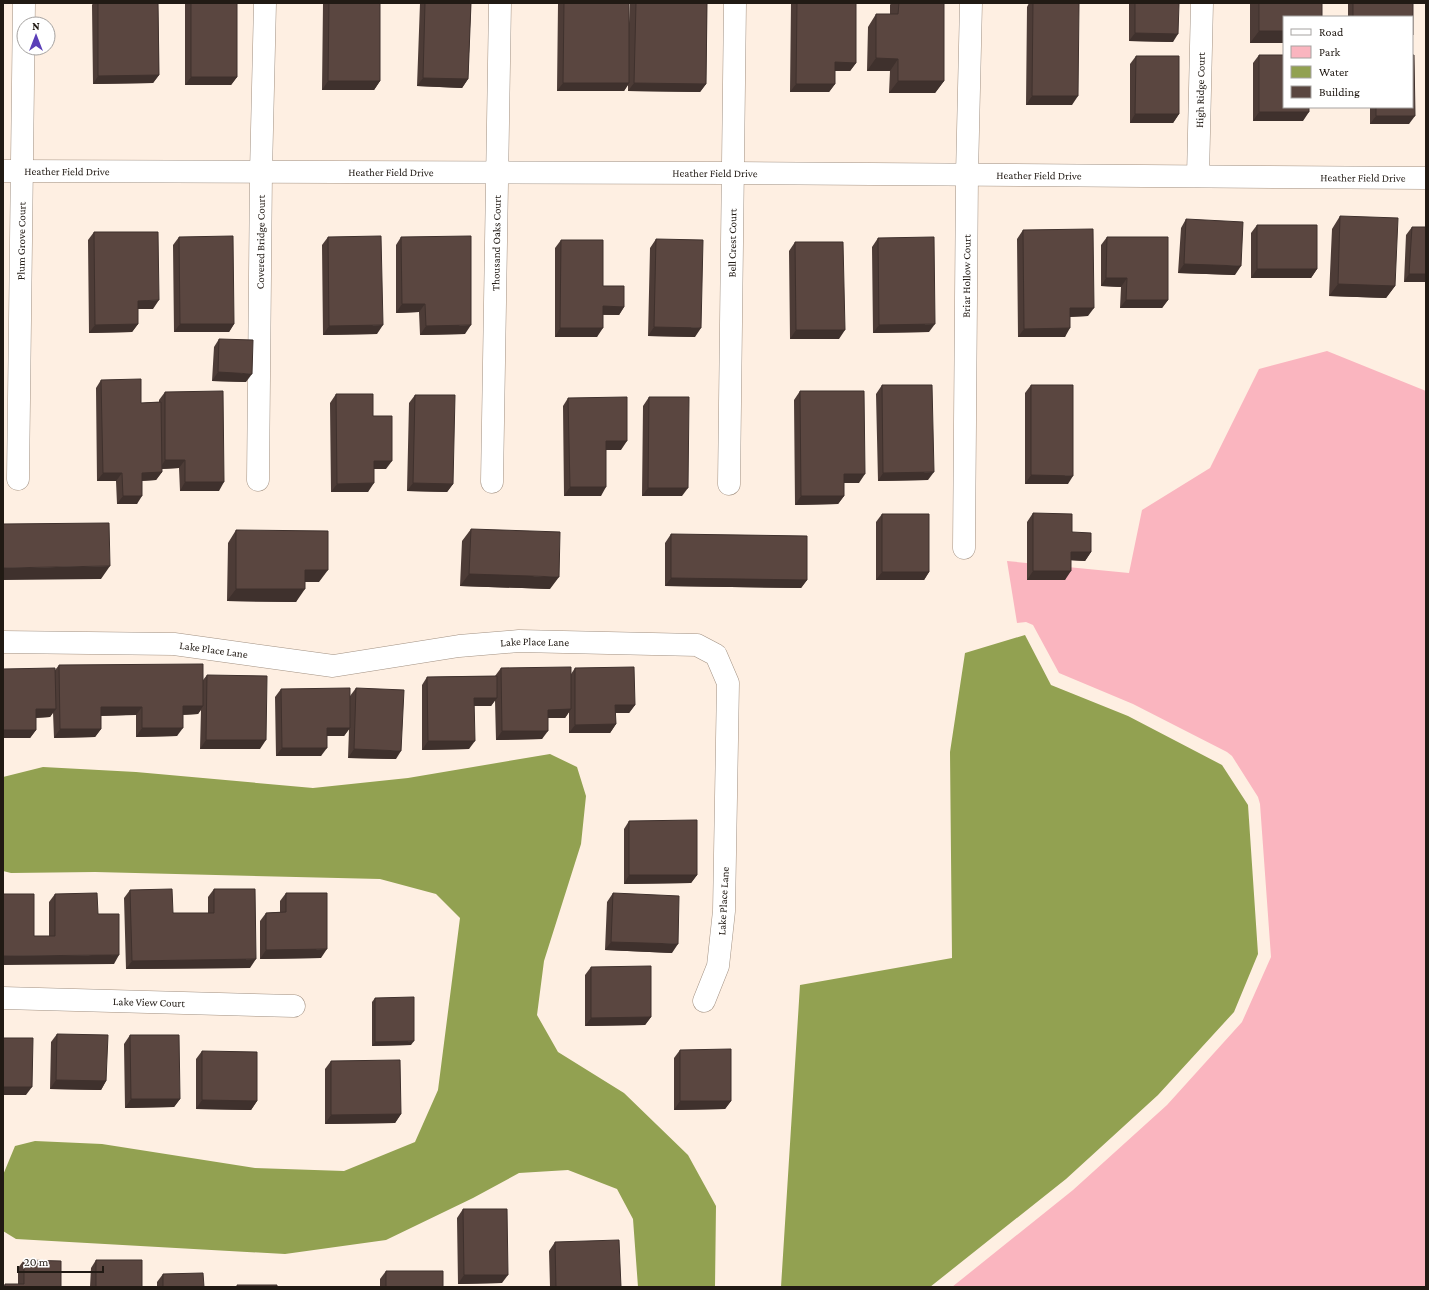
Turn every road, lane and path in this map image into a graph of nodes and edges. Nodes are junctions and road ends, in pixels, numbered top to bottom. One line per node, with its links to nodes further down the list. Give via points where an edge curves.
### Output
1 (24, 3): 7 (street, Plum Grove Court)
2 (266, 3): 8 (street, Covered Bridge Court)
3 (500, 3): 9 (street, Thousand Oaks Court)
4 (735, 3): 10 (street, Bell Crest Court)
5 (971, 3): 11 (street, Briar Hollow Court)
6 (1202, 3): 12 (street, High Ridge Court)
7 (12, 171): 8 (street, Heather Field Drive); 14 (street, Plum Grove Court)
8 (261, 172): 9 (street, Heather Field Drive); 15 (street, Covered Bridge Court)
9 (496, 172): 10 (street, Heather Field Drive); 16 (street, Thousand Oaks Court)
10 (732, 173): 11 (street, Heather Field Drive); 17 (street, Bell Crest Court)
11 (967, 174): 12 (street, Heather Field Drive); 18 (street, Briar Hollow Court)
12 (1198, 176): 13 (street, Heather Field Drive)
13 (1426, 178)
14 (18, 479)
15 (258, 480)
16 (492, 482)
17 (729, 484)
18 (964, 548)
19 (3, 642): 21 (street, Lake Place Lane, via 174,644 333,666 459,646 519,641 697,645 716,655 728,683 724,911 718,966)
20 (3, 998): 22 (street, Lake View Court)
21 (704, 1001)
22 (294, 1006)

